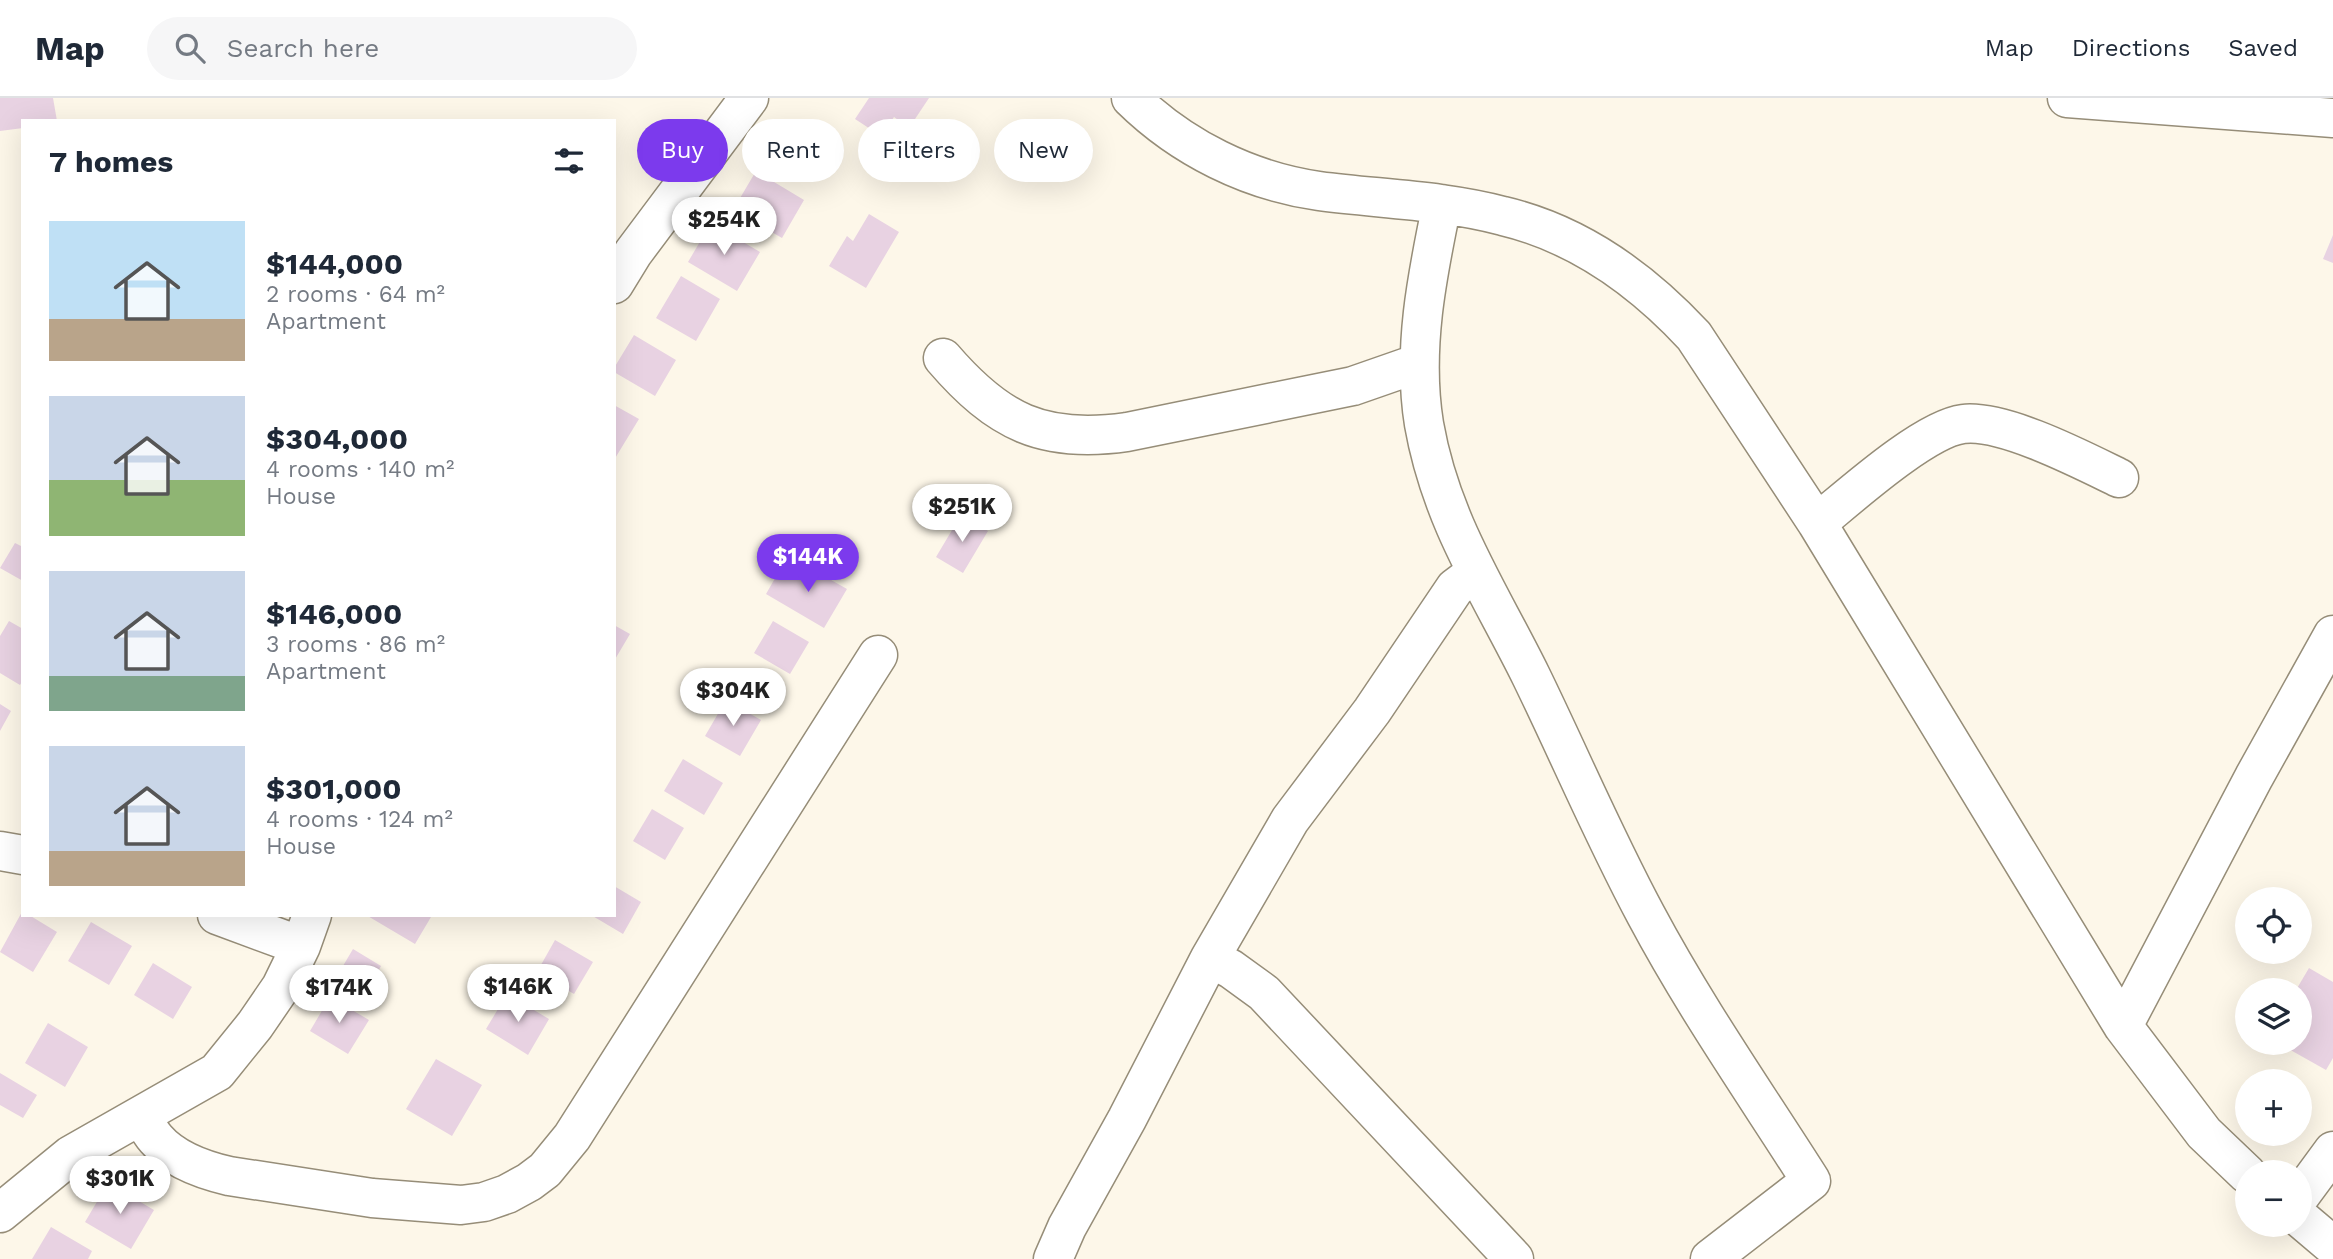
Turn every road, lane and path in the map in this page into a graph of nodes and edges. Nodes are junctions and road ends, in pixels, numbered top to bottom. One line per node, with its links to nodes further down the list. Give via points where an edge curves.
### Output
1 (749, 98): 6 (street)
2 (1131, 98): 5 (street, via 1203,152 1275,182)
3 (2067, 98): 4 (street)
4 (2333, 118)
5 (1442, 204): 8 (street, via 1424,303); 10 (street, via 1538,226 1598,256 1650,293 1694,336)
6 (616, 281)
7 (943, 358): 8 (street, via 972,389 1021,424 1097,436 1353,386)
8 (1419, 363): 11 (street, via 1430,453 1446,508)
9 (2119, 478): 10 (street, via 1997,426 1961,424 1942,430 1897,458)
10 (1817, 523): 19 (street)
11 (1475, 573): 18 (street, via 1455,589 1290,820); 29 (street, via 1538,690 1647,917 1811,1181)
12 (2333, 635): 19 (street)
13 (878, 655): 20 (street, via 572,1136 529,1182 484,1202 461,1205 372,1198 229,1176 170,1152)
14 (0, 851): 15 (street)
15 (21, 855)
16 (228, 917): 17 (street)
17 (306, 931): 20 (street, via 281,987 217,1072)
18 (1210, 958): 27 (street); 28 (street, via 1264,993)
19 (2123, 1026): 22 (street, via 2204,1133)
20 (141, 1116): 24 (street, via 71,1155)
21 (2333, 1151): 23 (street)
22 (2235, 1163)
23 (2312, 1180)
24 (0, 1213)
25 (2312, 1229): 26 (street)
26 (2333, 1247)
27 (1053, 1259)
28 (1514, 1259)
29 (1710, 1259)

